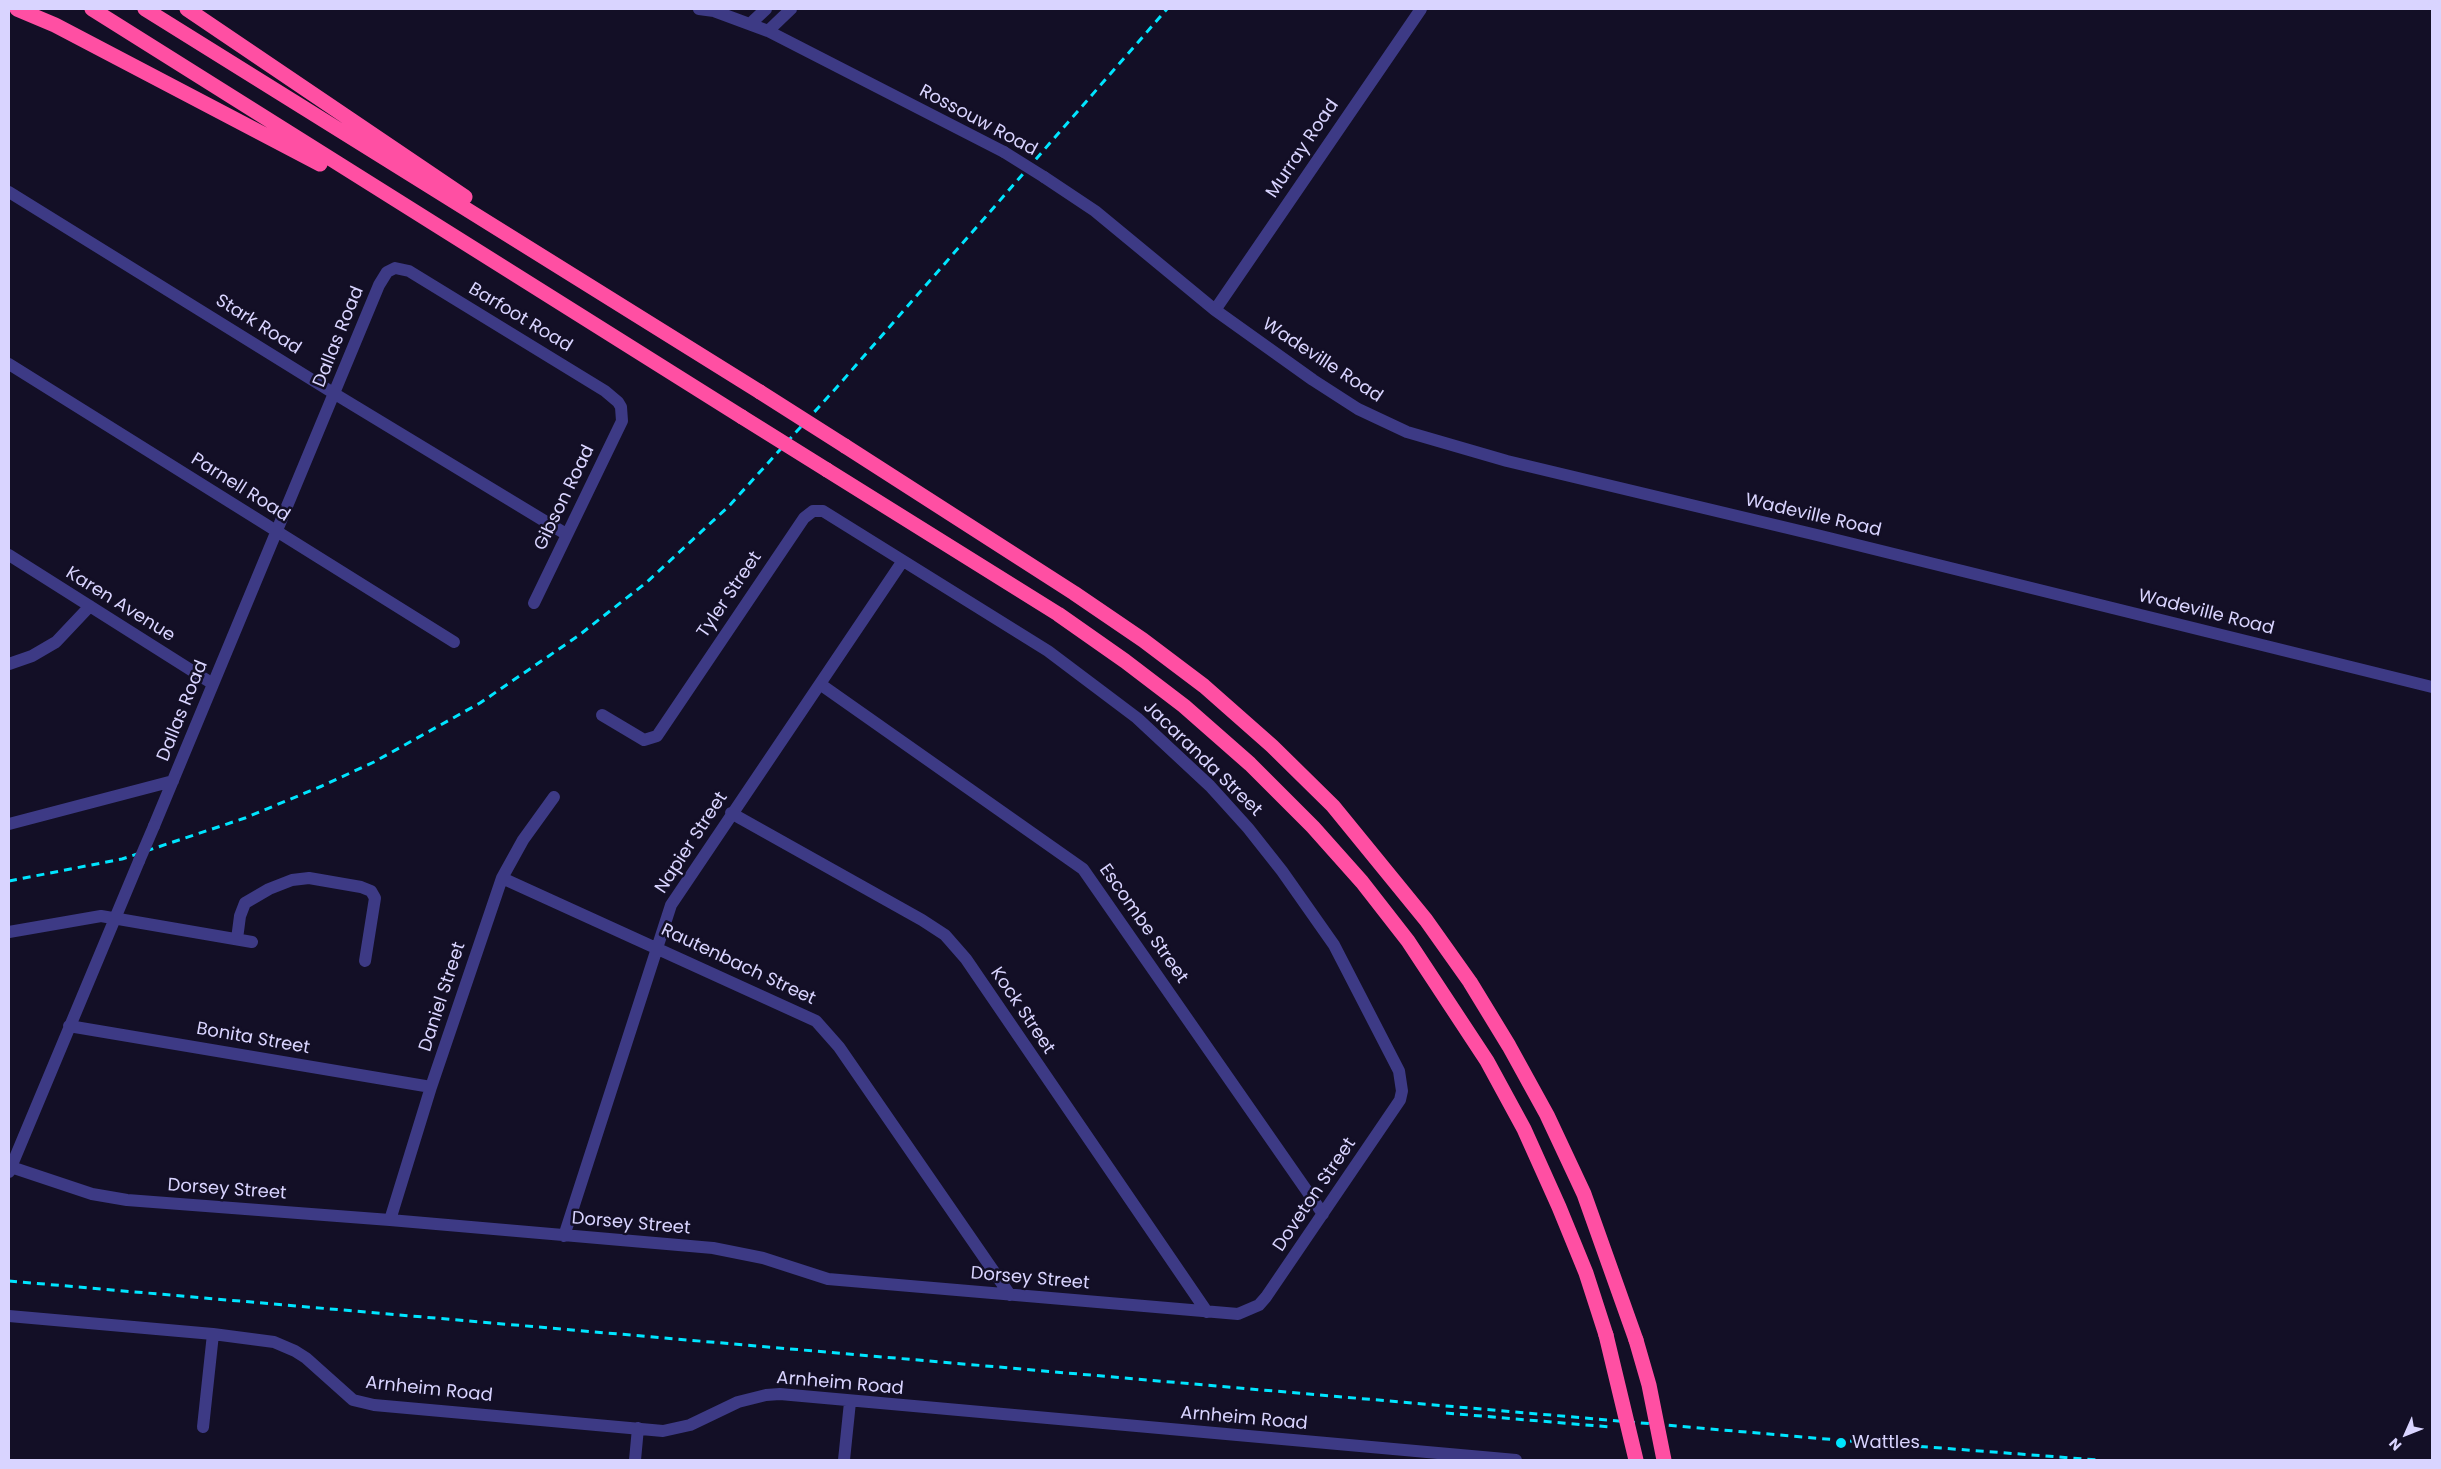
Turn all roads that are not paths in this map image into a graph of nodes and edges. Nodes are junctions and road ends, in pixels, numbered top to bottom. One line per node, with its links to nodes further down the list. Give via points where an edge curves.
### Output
1 (18, 9): 11 (highway, via 55,25 303,155)
2 (92, 9): 11 (highway)
3 (145, 9): 13 (highway)
4 (187, 9): 13 (highway, via 456,191)
5 (699, 9): 9 (street, Rossouw Road)
6 (766, 9): 9 (street)
7 (791, 9): 10 (street)
8 (1420, 9): 15 (street, Murray Road)
9 (750, 24): 10 (street, Rossouw Road)
10 (768, 31): 15 (street, Rossouw Road, bridge, via 1004,152 1095,211)
11 (361, 180): 61 (highway, bridge, via 1058,614 1184,706 1250,764 1313,827 1408,941 1487,1062 1524,1129 1586,1273 1606,1335)
12 (9, 192): 17 (street, Stark Road)
13 (557, 266): 62 (highway, bridge, via 845,446 1143,640 1272,746 1333,806 1426,920 1470,982 1547,1115 1584,1194 1636,1340)
14 (395, 268): 17 (street, Dallas Road, via 387,272 379,285); 18 (street, Barfoot Road, via 409,271 588,380)
15 (1215, 310): 29 (street, Wadeville Road, via 1358,409 1407,432 1507,461)
16 (9, 364): 19 (street, Parnell Road)
17 (335, 394): 19 (street, Dallas Road); 20 (street, Stark Road)
18 (622, 407): 20 (street, Gibson Road, via 622,421)
19 (277, 531): 25 (street, Parnell Road); 27 (street, Dallas Road)
20 (566, 534): 23 (street, Gibson Road)
21 (9, 555): 24 (street, Karen Avenue)
22 (902, 562): 28 (street, Napier Street); 30 (street, Tyler Street, via 823,511 808,513 657,736 644,740); 44 (street, Jacaranda Street, via 1031,641 1098,687 1137,718 1210,786 1282,871 1334,945 1396,1063)
23 (534, 603)
24 (90, 606): 26 (street, via 56,642 32,656); 27 (street, Karen Avenue)
25 (454, 642)
26 (9, 664)
27 (213, 684): 31 (street, Dallas Road)
28 (820, 684): 33 (street, Napier Street); 46 (street, Escombe Street, via 1083,869)
29 (2432, 687)
30 (602, 715)
31 (173, 781): 34 (street); 36 (street, Dallas Road, bridge)
32 (554, 797): 35 (street, Daniel Street, via 522,840)
33 (731, 813): 40 (street, Napier Street, via 676,896); 51 (street, Kock Street, via 945,935 966,959)
34 (9, 824)
35 (502, 878): 40 (street, Rautenbach Street); 43 (street, Daniel Street)
36 (114, 919): 37 (street, via 88,917); 38 (street); 42 (street, Dallas Road)
37 (9, 932)
38 (237, 939): 39 (street); 41 (street, via 240,916 246,903 268,889 309,878 361,887 371,891 376,898)
39 (252, 942)
40 (657, 947): 48 (street, Napier Street); 49 (street, Rautenbach Street, via 810,1016 822,1026 840,1047)
41 (364, 961)
42 (69, 1026): 43 (street, Bonita Street); 45 (street, Dallas Road)
43 (431, 1087): 47 (street, Daniel Street)
44 (1402, 1091): 46 (street, Doveton Street, via 1395,1108)
45 (10, 1169): 47 (street, Dorsey Street, via 109,1198)
46 (1323, 1214): 50 (street, Doveton Street, via 1266,1297)
47 (390, 1220): 48 (street, Dorsey Street)
48 (564, 1236): 49 (street, Dorsey Street, via 713,1248 763,1258 828,1278)
49 (1010, 1295): 51 (street, Dorsey Street)
50 (1248, 1311): 51 (street, Dorsey Street, via 1228,1314)
51 (1207, 1312)
52 (9, 1316): 53 (street, Arnheim Road)
53 (213, 1334): 55 (street); 56 (street, Arnheim Road, via 285,1346 306,1358 343,1392 363,1403)
54 (850, 1402): 56 (street, Arnheim Road, via 766,1395 738,1402 675,1430); 57 (street, Arnheim Road); 59 (street)
55 (203, 1427)
56 (638, 1428): 58 (street)
57 (1487, 1459): 60 (street, Arnheim Road)
58 (635, 1460)
59 (844, 1460)
60 (1516, 1460)
61 (1636, 1460)
62 (1664, 1460)

